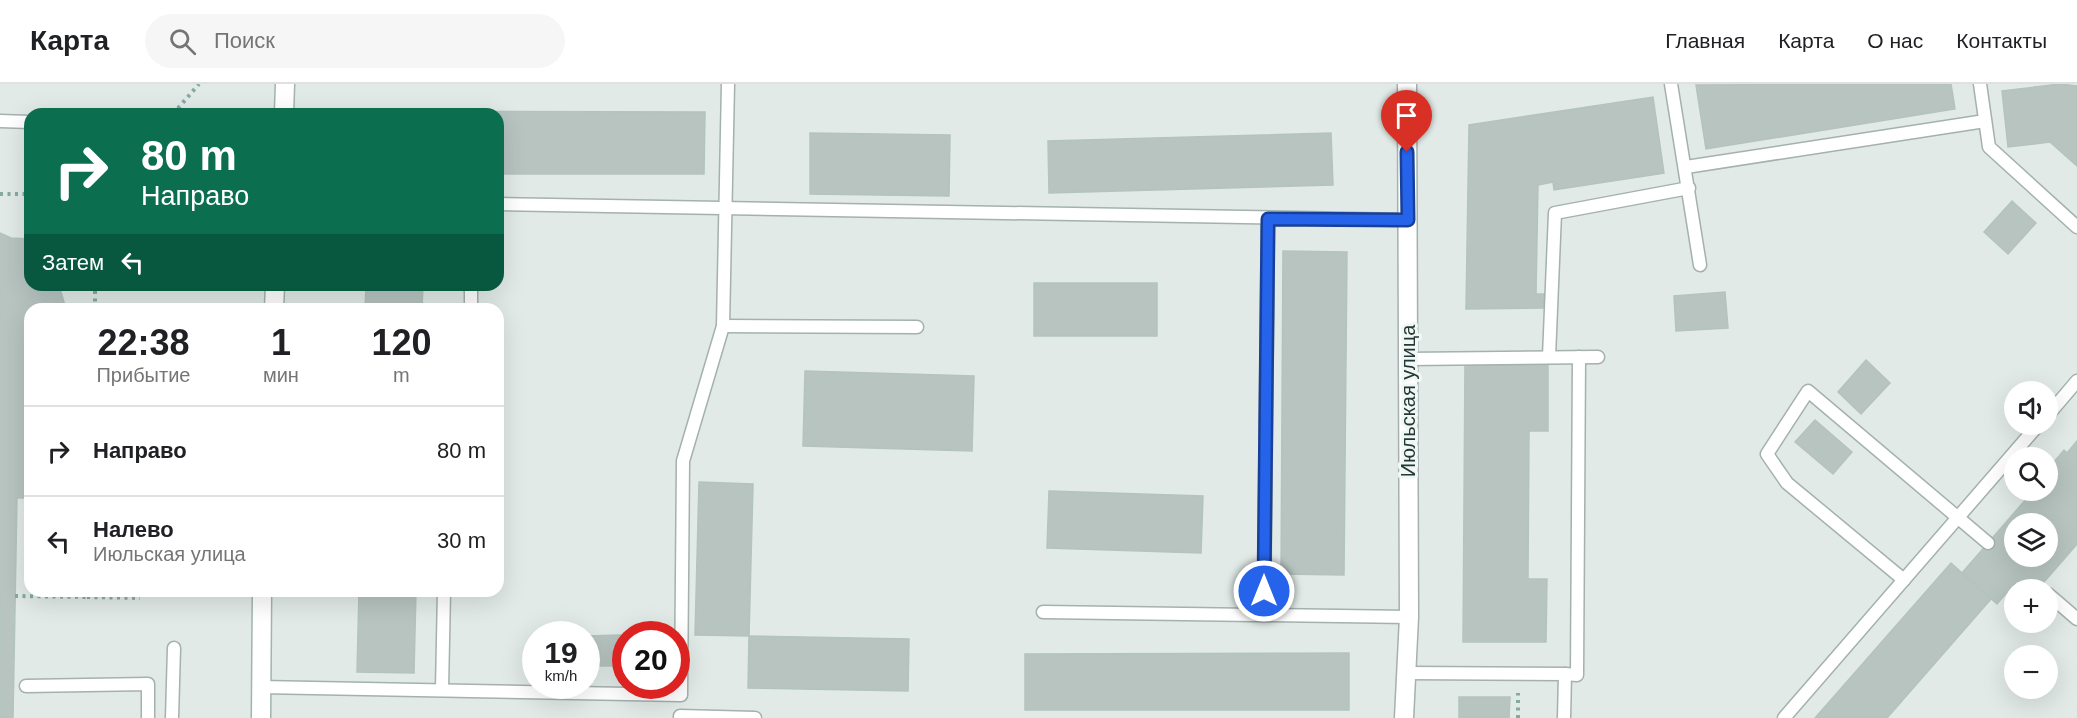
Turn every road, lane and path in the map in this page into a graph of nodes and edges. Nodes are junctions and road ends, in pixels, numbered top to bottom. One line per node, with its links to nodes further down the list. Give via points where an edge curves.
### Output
1 (200, 84): 7 (path)
2 (285, 84): 8 (street)
3 (728, 84): 17 (lane)
4 (1407, 84): 19 (street, Июльская улица)
5 (1671, 84): 12 (lane)
6 (1980, 84): 10 (lane)
7 (178, 108)
8 (284, 108)
9 (0, 121): 11 (lane)
10 (1985, 121): 12 (lane); 20 (lane, via 1989,147)
11 (24, 122)
12 (1686, 167): 13 (lane)
13 (1689, 188): 21 (lane); 24 (lane, via 1555,213)
14 (0, 194): 15 (path)
15 (24, 194)
16 (504, 204): 17 (lane)
17 (726, 209): 18 (lane); 22 (lane)
18 (1268, 219): 19 (lane); 42 (lane)
19 (1408, 220): 27 (street, Июльская улица)
20 (2077, 227)
21 (1700, 265)
22 (723, 326): 23 (lane); 45 (lane, via 683,461)
23 (917, 327)
24 (1549, 357): 25 (lane); 27 (lane)
25 (1579, 357): 26 (lane); 48 (lane, via 1577,675)
26 (1598, 357)
27 (1408, 359): 43 (street, Июльская улица)
28 (2077, 381): 29 (lane)
29 (2058, 403)
30 (2030, 435): 31 (lane)
31 (1959, 517): 32 (lane); 33 (lane); 33 (lane, via 1808,391 1767,454 1786,483)
32 (1988, 543)
33 (1904, 580): 61 (lane)
34 (15, 596): 35 (path)
35 (24, 596)
36 (87, 597): 39 (path)
37 (262, 597): 50 (street)
38 (444, 597): 51 (lane)
39 (140, 598)
40 (2058, 603): 44 (lane)
41 (1043, 612): 42 (lane)
42 (1264, 615): 43 (lane)
43 (1408, 616): 47 (street, Июльская улица)
44 (2077, 619)
45 (682, 621)
46 (174, 648): 56 (lane)
47 (1408, 673): 48 (lane); 59 (street, Июльская улица)
48 (1565, 674): 60 (lane)
49 (26, 686): 55 (lane, via 148,684)
50 (260, 687): 51 (lane); 57 (street)
51 (442, 689): 52 (lane)
52 (612, 693)
53 (681, 699): 54 (lane)
54 (680, 717): 58 (lane)
55 (148, 718)
56 (172, 718)
57 (261, 718)
58 (755, 718)
59 (1404, 718)
60 (1564, 718)
61 (1784, 718)

